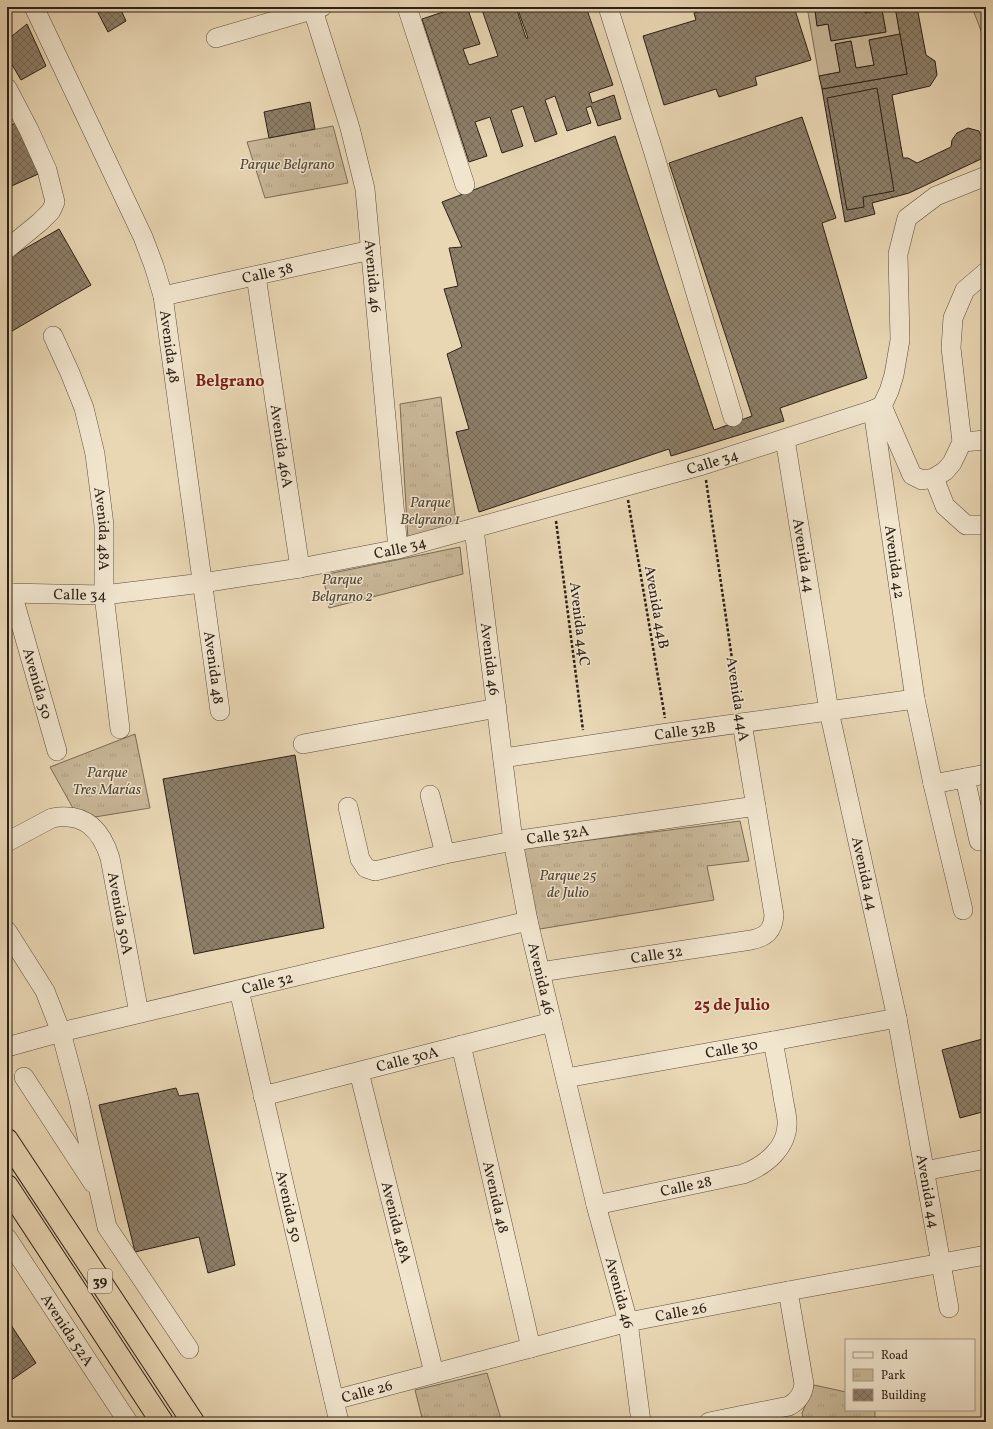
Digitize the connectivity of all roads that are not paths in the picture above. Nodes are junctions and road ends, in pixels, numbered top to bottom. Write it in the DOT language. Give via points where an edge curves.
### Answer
graph roads {
  1 [pos="34,7"];
  2 [pos="407,7"];
  3 [pos="608,7"];
  4 [pos="318,8"];
  5 [pos="216,38"];
  6 [pos="7,88"];
  7 [pos="986,176"];
  8 [pos="466,185"];
  9 [pos="7,249"];
  10 [pos="372,250"];
  11 [pos="986,272"];
  12 [pos="256,276"];
  13 [pos="164,296"];
  14 [pos="53,336"];
  15 [pos="877,408"];
  16 [pos="733,417"];
  17 [pos="786,439"];
  18 [pos="986,440"];
  19 [pos="962,442"];
  20 [pos="934,478"];
  21 [pos="986,525"];
  22 [pos="474,529"];
  23 [pos="398,549"];
  24 [pos="300,568"];
  25 [pos="202,583"];
  26 [pos="10,593"];
  27 [pos="104,595"];
  28 [pos="915,699"];
  29 [pos="497,708"];
  30 [pos="828,711"];
  31 [pos="220,712"];
  32 [pos="742,723"];
  33 [pos="120,729"];
  34 [pos="303,744"];
  35 [pos="57,751"];
  36 [pos="503,758"];
  37 [pos="986,774"];
  38 [pos="965,778"];
  39 [pos="933,784"];
  40 [pos="430,795"];
  41 [pos="756,806"];
  42 [pos="348,807"];
  43 [pos="513,841"];
  44 [pos="979,841"];
  45 [pos="7,842"];
  46 [pos="445,854"];
  47 [pos="963,910"];
  48 [pos="528,921"];
  49 [pos="7,931"];
  50 [pos="770,931"];
  51 [pos="540,972"];
  52 [pos="239,990"];
  53 [pos="139,1014"];
  54 [pos="897,1018"];
  55 [pos="552,1022"];
  56 [pos="61,1032"];
  57 [pos="773,1041"];
  58 [pos="461,1046"];
  59 [pos="7,1047"];
  60 [pos="359,1072"];
  61 [pos="24,1077"];
  62 [pos="566,1078"];
  63 [pos="263,1096"];
  64 [pos="7,1140"];
  65 [pos="986,1159"];
  66 [pos="924,1171"];
  67 [pos="7,1186"];
  68 [pos="99,1193"];
  69 [pos="596,1205"];
  70 [pos="7,1238"];
  71 [pos="986,1255"];
  72 [pos="940,1262"];
  73 [pos="788,1290"];
  74 [pos="949,1308"];
  75 [pos="628,1322"];
  76 [pos="531,1348"];
  77 [pos="189,1349"];
  78 [pos="434,1373"];
  79 [pos="334,1400"];
  80 [pos="128,1422"];
  81 [pos="162,1422"];
  82 [pos="193,1422"];
  83 [pos="340,1422"];
  84 [pos="641,1422"];
  85 [pos="709,1422"];
  1 -- 13 [label="street, Avenida 48" via="140,231"];
  2 -- 8 [label="street"];
  3 -- 16 [label="street"];
  4 -- 5 [label="street"];
  4 -- 10 [label="street, Avenida 46" via="365,189"];
  6 -- 9 [label="street" via="47,170 54,202 51,211"];
  7 -- 15 [label="street" via="936,196 908,218 898,254 900,340 890,391"];
  10 -- 12 [label="street, Calle 38"];
  10 -- 23 [label="street, Avenida 46"];
  11 -- 19 [label="street" via="965,290 953,318 951,348"];
  12 -- 13 [label="street, Calle 38"];
  12 -- 24 [label="street, Avenida 46A"];
  13 -- 25 [label="street, Avenida 48"];
  14 -- 27 [label="street, Avenida 48A" via="84,408 95,454 104,525"];
  15 -- 17 [label="street, Calle 34"];
  15 -- 20 [label="street" via="912,475 922,480"];
  15 -- 28 [label="street, Avenida 42"];
  17 -- 22 [label="street, Calle 34" via="704,465"];
  17 -- 30 [label="street, Avenida 44"];
  18 -- 19 [label="street"];
  19 -- 20 [label="street" via="952,463"];
  20 -- 21 [label="street" via="946,506 966,525"];
  22 -- 23 [label="street, Calle 34"];
  22 -- 29 [label="street, Avenida 46"];
  23 -- 24 [label="street, Calle 34"];
  24 -- 25 [label="street, Calle 34"];
  25 -- 27 [label="street, Calle 34"];
  25 -- 31 [label="street, Avenida 48"];
  26 -- 27 [label="street, Calle 34"];
  26 -- 35 [label="street, Avenida 50"];
  27 -- 33 [label="street, Avenida 48A"];
  28 -- 30 [label="street, Calle 32B"];
  28 -- 39 [label="street, Avenida 42"];
  29 -- 34 [label="street"];
  29 -- 36 [label="street, Avenida 46"];
  30 -- 32 [label="street, Calle 32B"];
  30 -- 54 [label="street, Avenida 44"];
  32 -- 36 [label="street, Calle 32B"];
  32 -- 41 [label="street, Avenida 44A"];
  36 -- 43 [label="street, Avenida 46"];
  37 -- 38 [label="street"];
  38 -- 39 [label="street"];
  38 -- 44 [label="street"];
  39 -- 47 [label="street, Avenida 42"];
  40 -- 46 [label="street"];
  41 -- 43 [label="street, Calle 32A"];
  41 -- 50 [label="street, Avenida 44A" via="774,916"];
  42 -- 46 [label="street, Calle 32A" via="358,853 363,865 368,869 375,871"];
  43 -- 46 [label="street, Calle 32A"];
  43 -- 48 [label="street, Avenida 46"];
  45 -- 53 [label="street, Avenida 50A" via="59,816 86,822 102,836 110,858"];
  48 -- 51 [label="street, Avenida 46"];
  48 -- 52 [label="street, Calle 32"];
  49 -- 56 [label="street" via="45,991"];
  50 -- 51 [label="street, Calle 32" via="751,940"];
  51 -- 55 [label="street, Avenida 46"];
  52 -- 53 [label="street, Calle 32"];
  52 -- 63 [label="street, Avenida 50"];
  53 -- 56 [label="street, Calle 32"];
  54 -- 57 [label="street, Calle 30"];
  54 -- 66 [label="street, Avenida 44"];
  55 -- 58 [label="street, Calle 30A"];
  55 -- 62 [label="street, Avenida 46"];
  56 -- 59 [label="street, Calle 32"];
  56 -- 68 [label="street"];
  57 -- 62 [label="street, Calle 30"];
  57 -- 69 [label="street, Calle 28" via="787,1121 783,1140 772,1156 756,1169 743,1174"];
  58 -- 60 [label="street, Calle 30A"];
  58 -- 76 [label="street, Avenida 48"];
  60 -- 63 [label="street, Calle 30A"];
  60 -- 78 [label="street, Avenida 48A"];
  61 -- 68 [label="street"];
  62 -- 69 [label="street, Avenida 46"];
  63 -- 79 [label="street, Avenida 50"];
  64 -- 82 [label="highway, 39"];
  65 -- 66 [label="street"];
  66 -- 72 [label="street, Avenida 44"];
  67 -- 81 [label="highway, 39"];
  68 -- 77 [label="street" via="108,1227"];
  69 -- 75 [label="street, Avenida 46"];
  70 -- 80 [label="street, Avenida 52A"];
  71 -- 72 [label="street, Calle 26"];
  72 -- 73 [label="street, Calle 26"];
  72 -- 74 [label="street, Avenida 44"];
  73 -- 75 [label="street, Calle 26"];
  73 -- 85 [label="street" via="804,1384 800,1396 789,1406"];
  75 -- 76 [label="street, Calle 26"];
  75 -- 84 [label="street, Avenida 46"];
  76 -- 78 [label="street, Calle 26"];
  78 -- 79 [label="street, Calle 26"];
  79 -- 83 [label="street, Avenida 50"];
}
